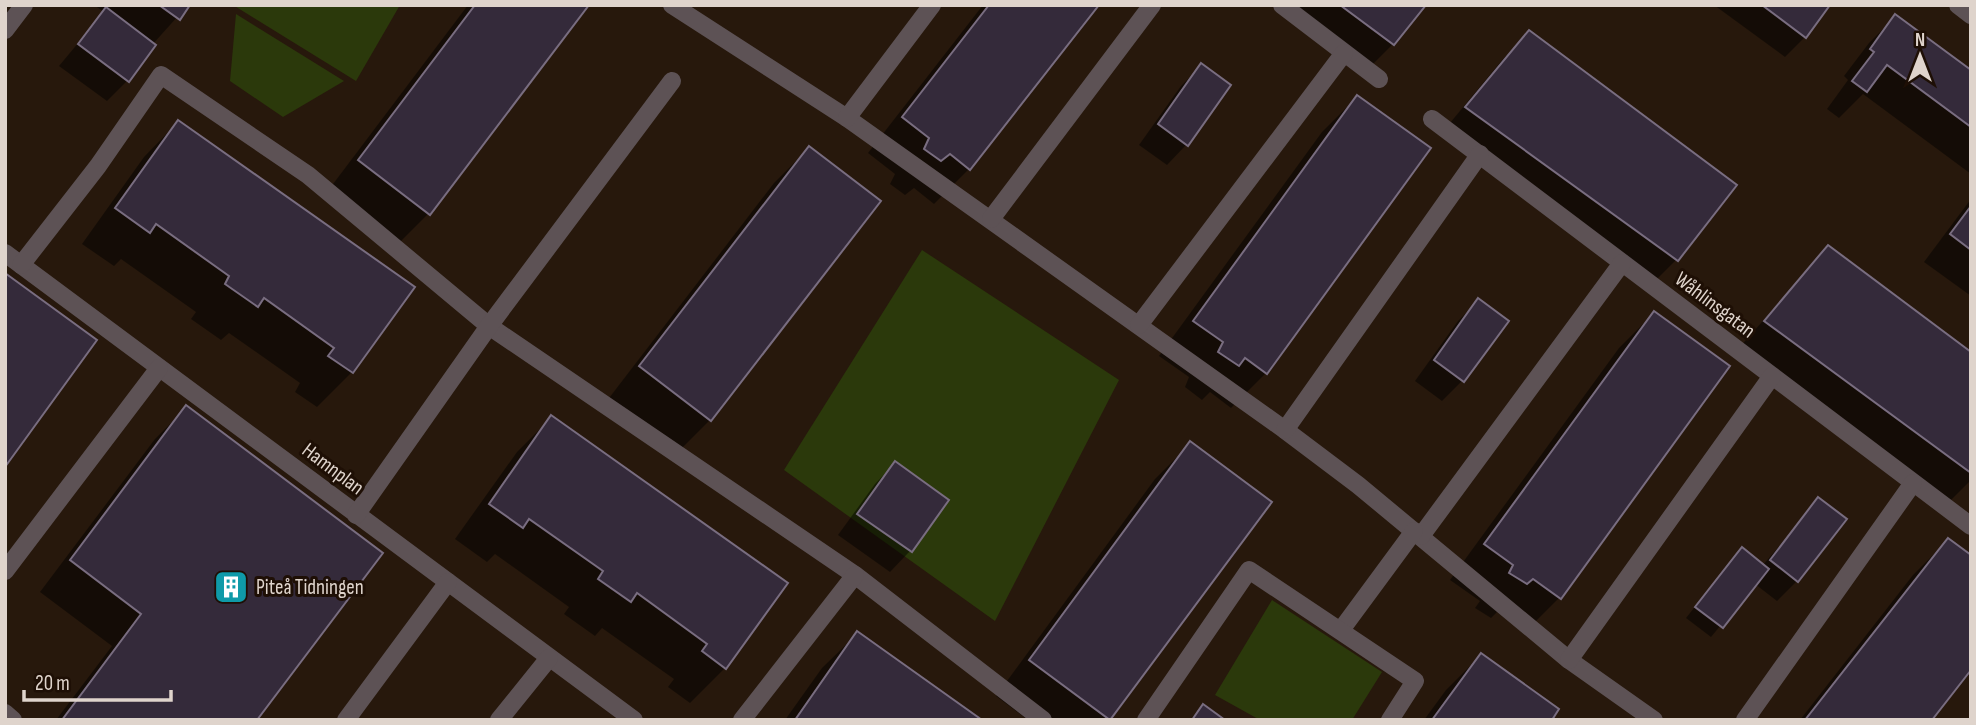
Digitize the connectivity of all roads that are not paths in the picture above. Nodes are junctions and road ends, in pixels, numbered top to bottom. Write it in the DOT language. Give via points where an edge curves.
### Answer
graph roads {
  1 [pos="24,5"];
  2 [pos="932,5"];
  3 [pos="1152,5"];
  4 [pos="1282,5"];
  5 [pos="1958,5"];
  6 [pos="685,9"];
  7 [pos="1971,15"];
  8 [pos="5,30"];
  9 [pos="1344,53"];
  10 [pos="1379,79"];
  11 [pos="672,80"];
  12 [pos="847,118"];
  13 [pos="1432,119"];
  14 [pos="1480,154"];
  15 [pos="991,219"];
  16 [pos="5,253"];
  17 [pos="1622,263"];
  18 [pos="20,265"];
  19 [pos="489,326"];
  20 [pos="1139,326"];
  21 [pos="159,368"];
  22 [pos="1772,376"];
  23 [pos="1285,430"];
  24 [pos="1913,483"];
  25 [pos="356,514"];
  26 [pos="1971,526"];
  27 [pos="1418,533"];
  28 [pos="5,571"];
  29 [pos="855,575"];
  30 [pos="448,582"];
  31 [pos="1342,630"];
  32 [pos="549,657"];
  33 [pos="1569,660"];
  34 [pos="5,713"];
  35 [pos="13,720"];
  36 [pos="346,720"];
  37 [pos="499,720"];
  38 [pos="634,720"];
  39 [pos="742,720"];
  40 [pos="1043,720"];
  41 [pos="1146,720"];
  42 [pos="1390,720"];
  43 [pos="1654,720"];
  44 [pos="1745,720"];
  1 -- 8 [label="street"];
  2 -- 12 [label="street"];
  3 -- 15 [label="street"];
  4 -- 9 [label="street"];
  5 -- 7 [label="street"];
  6 -- 12 [label="street"];
  9 -- 10 [label="street"];
  9 -- 20 [label="street"];
  11 -- 19 [label="street"];
  12 -- 15 [label="street"];
  13 -- 14 [label="street, Wåhlinsgatan"];
  14 -- 17 [label="street, Wåhlinsgatan"];
  14 -- 23 [label="street"];
  15 -- 20 [label="street"];
  16 -- 18 [label="street, Hamnplan"];
  17 -- 22 [label="street, Wåhlinsgatan"];
  17 -- 27 [label="street"];
  18 -- 19 [label="street" via="98,166 161,75 308,175"];
  18 -- 21 [label="street, Hamnplan"];
  19 -- 25 [label="street"];
  19 -- 29 [label="street"];
  20 -- 23 [label="street"];
  21 -- 25 [label="street, Hamnplan"];
  21 -- 28 [label="street"];
  22 -- 24 [label="street, Wåhlinsgatan"];
  22 -- 33 [label="street"];
  23 -- 27 [label="street"];
  24 -- 26 [label="street, Wåhlinsgatan"];
  24 -- 44 [label="street"];
  25 -- 30 [label="street, Hamnplan"];
  27 -- 31 [label="street"];
  27 -- 33 [label="street"];
  29 -- 39 [label="street"];
  29 -- 40 [label="street"];
  30 -- 32 [label="street, Hamnplan"];
  30 -- 36 [label="street"];
  31 -- 41 [label="street" via="1249,570"];
  31 -- 42 [label="street" via="1415,681"];
  32 -- 37 [label="street"];
  32 -- 38 [label="street, Hamnplan"];
  33 -- 43 [label="street"];
  34 -- 35 [label="street"];
}
